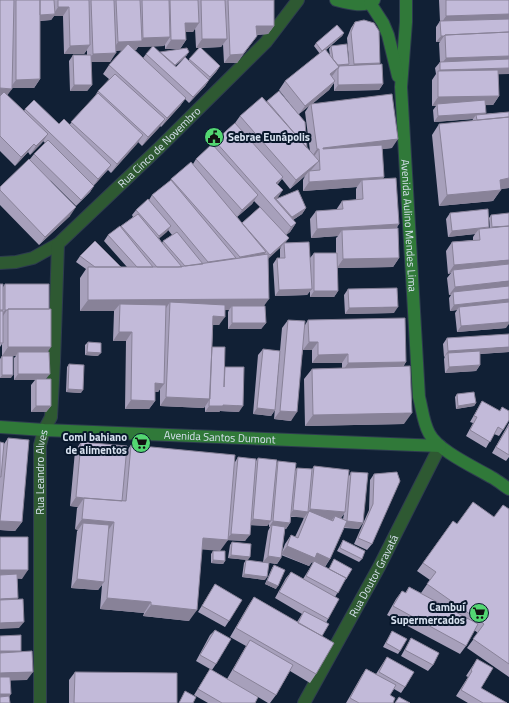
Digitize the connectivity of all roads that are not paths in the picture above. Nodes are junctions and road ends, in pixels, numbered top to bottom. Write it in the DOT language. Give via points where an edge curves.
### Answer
graph roads {
  1 [pos="298,0"];
  2 [pos="336,0"];
  3 [pos="406,0"];
  4 [pos="372,1"];
  5 [pos="401,87"];
  6 [pos="58,244"];
  7 [pos="0,263"];
  8 [pos="0,427"];
  9 [pos="44,430"];
  10 [pos="440,446"];
  11 [pos="509,489"];
  12 [pos="40,703"];
  13 [pos="304,703"];
  1 -- 6 [label="street, Rua Cinco de Novembro" via="266,42"];
  2 -- 4 [label="main road" via="354,4"];
  3 -- 5 [label="main road, Avenida Aulino Mendes Lima"];
  4 -- 5 [label="main road" via="388,35"];
  5 -- 10 [label="main road, Avenida Aulino Mendes Lima" via="419,397 429,434"];
  6 -- 7 [label="street, Rua Cinco de Novembro" via="33,258"];
  6 -- 9 [label="street, Rua Leandro Alves" via="51,417"];
  8 -- 9 [label="main road, Avenida Santos Dumont"];
  9 -- 10 [label="main road, Avenida Santos Dumont"];
  9 -- 12 [label="street, Rua Leandro Alves" via="40,444"];
  10 -- 11 [label="main road"];
  10 -- 13 [label="street, Rua Doutor Gravatá" via="379,567"];
}
